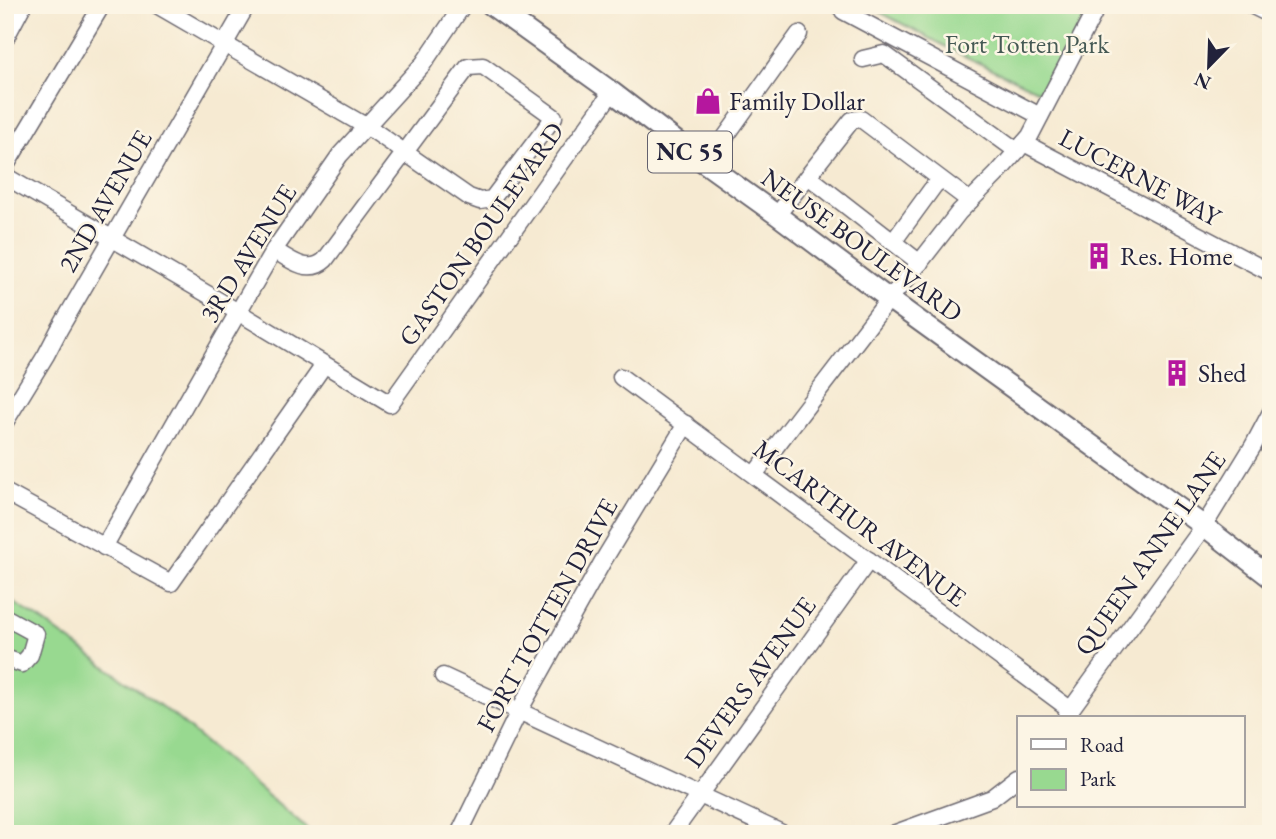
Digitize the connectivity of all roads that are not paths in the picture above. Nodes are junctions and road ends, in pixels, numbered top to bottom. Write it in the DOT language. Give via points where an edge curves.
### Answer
graph roads {
  1 [pos="23,5"];
  2 [pos="102,5"];
  3 [pos="157,5"];
  4 [pos="247,5"];
  5 [pos="463,5"];
  6 [pos="491,5"];
  7 [pos="1098,5"];
  8 [pos="1251,5"];
  9 [pos="843,11"];
  10 [pos="1271,15"];
  11 [pos="799,34"];
  12 [pos="5,39"];
  13 [pos="224,45"];
  14 [pos="863,59"];
  15 [pos="612,92"];
  16 [pos="1040,116"];
  17 [pos="366,128"];
  18 [pos="1020,147"];
  19 [pos="405,153"];
  20 [pos="706,164"];
  21 [pos="5,167"];
  22 [pos="5,176"];
  23 [pos="808,176"];
  24 [pos="939,178"];
  25 [pos="970,201"];
  26 [pos="777,215"];
  27 [pos="111,238"];
  28 [pos="893,242"];
  29 [pos="274,250"];
  30 [pos="919,263"];
  31 [pos="1271,273"];
  32 [pos="890,299"];
  33 [pos="238,312"];
  34 [pos="324,365"];
  35 [pos="621,376"];
  36 [pos="1271,412"];
  37 [pos="5,422"];
  38 [pos="686,424"];
  39 [pos="754,475"];
  40 [pos="5,492"];
  41 [pos="1204,526"];
  42 [pos="104,547"];
  43 [pos="869,560"];
  44 [pos="1271,568"];
  45 [pos="1271,578"];
  46 [pos="5,617"];
  47 [pos="5,659"];
  48 [pos="443,676"];
  49 [pos="519,710"];
  50 [pos="1068,714"];
  51 [pos="1017,779"];
  52 [pos="699,795"];
  53 [pos="459,834"];
  54 [pos="672,834"];
  55 [pos="784,834"];
  56 [pos="893,834"];
  1 -- 12 [label="street"];
  2 -- 21 [label="street"];
  3 -- 13 [label="street"];
  4 -- 13 [label="street, 2ND AVENUE"];
  5 -- 17 [label="street, 3RD AVENUE" via="423,64"];
  6 -- 15 [label="main road, NEUSE BOULEVARD / NC 55"];
  7 -- 16 [label="street"];
  8 -- 10 [label="street"];
  9 -- 16 [label="street"];
  11 -- 20 [label="street"];
  13 -- 17 [label="street"];
  13 -- 27 [label="street, 2ND AVENUE"];
  14 -- 18 [label="street, LUCERNE WAY" via="884,54"];
  15 -- 20 [label="main road, NEUSE BOULEVARD / NC 55"];
  15 -- 34 [label="street, GASTON BOULEVARD" via="390,404"];
  16 -- 18 [label="street"];
  17 -- 19 [label="street"];
  17 -- 29 [label="street, 3RD AVENUE" via="340,155"];
  18 -- 25 [label="street"];
  18 -- 31 [label="street, LUCERNE WAY"];
  19 -- 19 [label="street" via="469,197 492,199 554,117 483,66 468,67"];
  19 -- 29 [label="street" via="319,266 303,267"];
  20 -- 26 [label="main road, NEUSE BOULEVARD / NC 55"];
  22 -- 27 [label="street"];
  23 -- 24 [label="street" via="858,118"];
  23 -- 26 [label="street"];
  23 -- 28 [label="street"];
  24 -- 25 [label="street"];
  24 -- 28 [label="street"];
  25 -- 30 [label="street"];
  26 -- 32 [label="main road, NEUSE BOULEVARD / NC 55"];
  27 -- 33 [label="street"];
  27 -- 37 [label="street, 2ND AVENUE"];
  28 -- 30 [label="street"];
  29 -- 33 [label="street, 3RD AVENUE"];
  30 -- 32 [label="street"];
  32 -- 39 [label="street"];
  32 -- 41 [label="main road, NEUSE BOULEVARD / NC 55"];
  33 -- 34 [label="street"];
  33 -- 42 [label="street, 3RD AVENUE"];
  34 -- 42 [label="street" via="171,583"];
  35 -- 38 [label="street, MCARTHUR AVENUE"];
  36 -- 41 [label="street, QUEEN ANNE LANE"];
  38 -- 39 [label="street, MCARTHUR AVENUE"];
  38 -- 49 [label="street, FORT TOTTEN DRIVE"];
  39 -- 43 [label="street, MCARTHUR AVENUE"];
  40 -- 42 [label="street"];
  41 -- 44 [label="main road, NEUSE BOULEVARD / NC 55"];
  41 -- 45 [label="main road, NEUSE BOULEVARD / NC 55"];
  41 -- 50 [label="street, QUEEN ANNE LANE"];
  43 -- 50 [label="street, MCARTHUR AVENUE"];
  43 -- 52 [label="street, DEVERS AVENUE"];
  46 -- 47 [label="street" via="36,634 22,664"];
  48 -- 49 [label="street"];
  49 -- 52 [label="street"];
  49 -- 53 [label="street, FORT TOTTEN DRIVE"];
  51 -- 56 [label="street" via="992,798"];
  52 -- 54 [label="street, DEVERS AVENUE"];
  52 -- 55 [label="street"];
}
